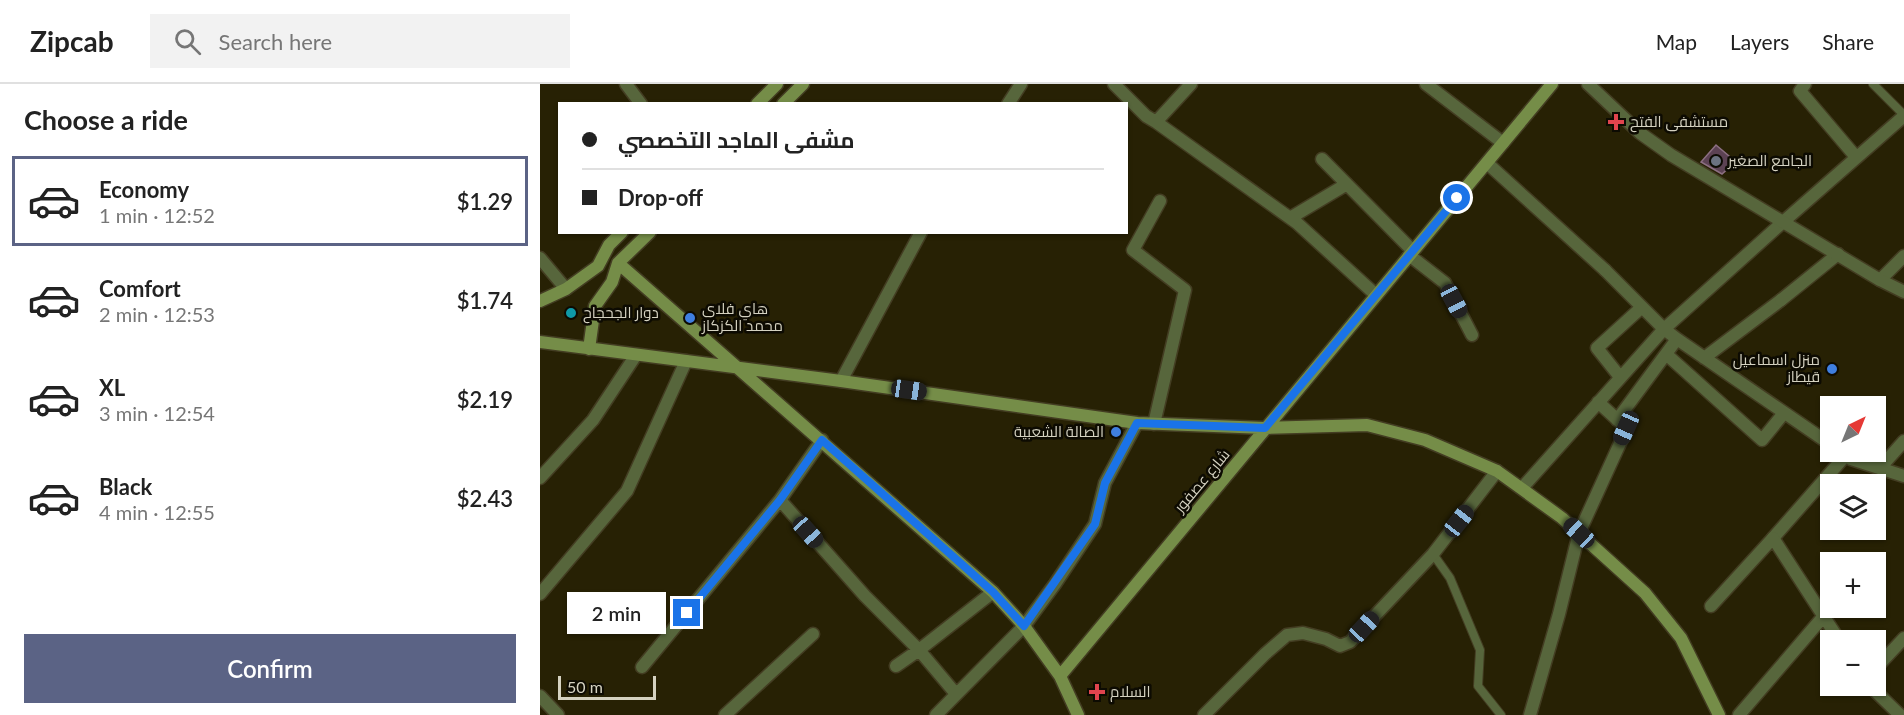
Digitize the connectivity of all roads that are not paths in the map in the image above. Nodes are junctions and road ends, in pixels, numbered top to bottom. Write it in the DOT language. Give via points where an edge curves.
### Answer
graph roads {
  1 [pos="626,84"];
  2 [pos="777,84"];
  3 [pos="803,84"];
  4 [pos="1021,84"];
  5 [pos="1114,84"];
  6 [pos="1191,84"];
  7 [pos="1426,84"];
  8 [pos="1552,84"];
  9 [pos="1588,84"];
  10 [pos="1805,84"];
  11 [pos="1873,84"];
  12 [pos="640,102"];
  13 [pos="759,102"];
  14 [pos="785,102"];
  15 [pos="1009,102"];
  16 [pos="1904,116"];
  17 [pos="1156,122"];
  18 [pos="1503,143"];
  19 [pos="1857,158"];
  20 [pos="1322,159"];
  21 [pos="1487,163"];
  22 [pos="1347,184"];
  23 [pos="1160,201"];
  24 [pos="1290,218"];
  25 [pos="1783,222"];
  26 [pos="620,234"];
  27 [pos="648,234"];
  28 [pos="915,235"];
  29 [pos="1411,253"];
  30 [pos="1838,254"];
  31 [pos="1904,256"];
  32 [pos="540,258"];
  33 [pos="618,263"];
  34 [pos="598,266"];
  35 [pos="1880,280"];
  36 [pos="612,282"];
  37 [pos="566,289"];
  38 [pos="1904,292"];
  39 [pos="1376,295"];
  40 [pos="540,302"];
  41 [pos="1642,307"];
  42 [pos="1664,328"];
  43 [pos="1472,335"];
  44 [pos="1677,339"];
  45 [pos="541,344"];
  46 [pos="589,349"];
  47 [pos="1666,354"];
  48 [pos="636,355"];
  49 [pos="1704,358"];
  50 [pos="686,361"];
  51 [pos="737,367"];
  52 [pos="1620,377"];
  53 [pos="841,381"];
  54 [pos="1598,402"];
  55 [pos="1784,413"];
  56 [pos="1137,423"];
  57 [pos="1154,424"];
  58 [pos="1622,424"];
  59 [pos="1265,428"];
  60 [pos="1820,437"];
  61 [pos="822,440"];
  62 [pos="1904,441"];
  63 [pos="1836,462"];
  64 [pos="1864,462"];
  65 [pos="1880,468"];
  66 [pos="1497,471"];
  67 [pos="1904,476"];
  68 [pos="540,478"];
  69 [pos="1522,488"];
  70 [pos="780,500"];
  71 [pos="1579,533"];
  72 [pos="1773,538"];
  73 [pos="1433,554"];
  74 [pos="993,592"];
  75 [pos="540,594"];
  76 [pos="1712,606"];
  77 [pos="1820,612"];
  78 [pos="1822,618"];
  79 [pos="1024,626"];
  80 [pos="813,634"];
  81 [pos="1904,638"];
  82 [pos="920,650"];
  83 [pos="1886,657"];
  84 [pos="896,666"];
  85 [pos="642,667"];
  86 [pos="1060,676"];
  87 [pos="956,694"];
  88 [pos="540,696"];
  89 [pos="1880,696"];
  90 [pos="558,715"];
  91 [pos="725,715"];
  92 [pos="936,715"];
  93 [pos="1078,715"];
  94 [pos="1204,715"];
  95 [pos="1501,715"];
  96 [pos="1530,715"];
  97 [pos="1719,715"];
  98 [pos="1739,715"];
  99 [pos="1900,715"];
  1 -- 12 [label="street"];
  2 -- 13 [label="main road"];
  3 -- 14 [label="main road"];
  4 -- 15 [label="street"];
  5 -- 17 [label="street"];
  6 -- 17 [label="street"];
  7 -- 18 [label="street"];
  8 -- 18 [label="main road, شارع عصفور"];
  9 -- 25 [label="street" via="1640,133 1671,155"];
  10 -- 19 [label="street" via="1800,91"];
  11 -- 16 [label="lane"];
  16 -- 19 [label="street"];
  17 -- 24 [label="street"];
  18 -- 21 [label="main road, شارع عصفور"];
  19 -- 25 [label="street"];
  20 -- 22 [label="street"];
  21 -- 29 [label="main road, شارع عصفور"];
  21 -- 41 [label="street"];
  22 -- 24 [label="street"];
  22 -- 29 [label="street"];
  23 -- 57 [label="street" via="1133,250 1185,290"];
  24 -- 39 [label="street"];
  25 -- 30 [label="street"];
  25 -- 42 [label="street"];
  26 -- 34 [label="main road"];
  27 -- 33 [label="main road"];
  28 -- 53 [label="street"];
  29 -- 39 [label="main road, شارع عصفور"];
  29 -- 43 [label="street" via="1445,283"];
  30 -- 35 [label="street"];
  30 -- 49 [label="street"];
  31 -- 35 [label="street"];
  32 -- 37 [label="street"];
  33 -- 36 [label="main road"];
  33 -- 51 [label="main road"];
  34 -- 36 [label="main road"];
  34 -- 37 [label="main road"];
  35 -- 38 [label="street"];
  36 -- 46 [label="main road" via="595,306"];
  37 -- 40 [label="main road"];
  39 -- 59 [label="main road, شارع عصفور"];
  41 -- 42 [label="street"];
  41 -- 52 [label="street" via="1598,348"];
  42 -- 44 [label="street"];
  42 -- 52 [label="street"];
  44 -- 47 [label="street"];
  44 -- 49 [label="street"];
  45 -- 46 [label="main road"];
  46 -- 48 [label="main road"];
  47 -- 55 [label="street" via="1762,440"];
  47 -- 58 [label="street"];
  48 -- 50 [label="main road"];
  48 -- 68 [label="street" via="593,420"];
  49 -- 55 [label="street"];
  50 -- 51 [label="main road"];
  50 -- 75 [label="street" via="627,491"];
  51 -- 53 [label="main road"];
  51 -- 61 [label="main road"];
  52 -- 54 [label="street"];
  53 -- 56 [label="main road"];
  54 -- 58 [label="street"];
  54 -- 69 [label="street"];
  55 -- 60 [label="street"];
  56 -- 57 [label="main road"];
  56 -- 79 [label="street" via="1105,483 1095,524"];
  57 -- 59 [label="main road"];
  58 -- 71 [label="street"];
  59 -- 66 [label="main road" via="1367,425 1425,440"];
  59 -- 86 [label="main road, شارع عصفور"];
  61 -- 70 [label="street"];
  61 -- 74 [label="main road"];
  62 -- 65 [label="street"];
  63 -- 72 [label="street"];
  64 -- 65 [label="street"];
  65 -- 67 [label="street"];
  66 -- 69 [label="main road"];
  66 -- 73 [label="street"];
  69 -- 71 [label="main road"];
  70 -- 82 [label="street"];
  70 -- 85 [label="street"];
  71 -- 96 [label="street"];
  71 -- 97 [label="main road" via="1645,593 1681,638"];
  72 -- 76 [label="street"];
  72 -- 77 [label="street"];
  73 -- 94 [label="street" via="1350,642 1340,646 1303,633 1287,635"];
  73 -- 95 [label="lane" via="1449,579 1480,650 1478,686"];
  74 -- 79 [label="main road"];
  74 -- 82 [label="street"];
  78 -- 98 [label="street"];
  79 -- 86 [label="main road"];
  79 -- 87 [label="street"];
  80 -- 91 [label="street"];
  81 -- 83 [label="street"];
  82 -- 84 [label="street"];
  82 -- 87 [label="street"];
  86 -- 93 [label="main road"];
  87 -- 92 [label="street"];
  88 -- 90 [label="street"];
  89 -- 99 [label="street"];
}
